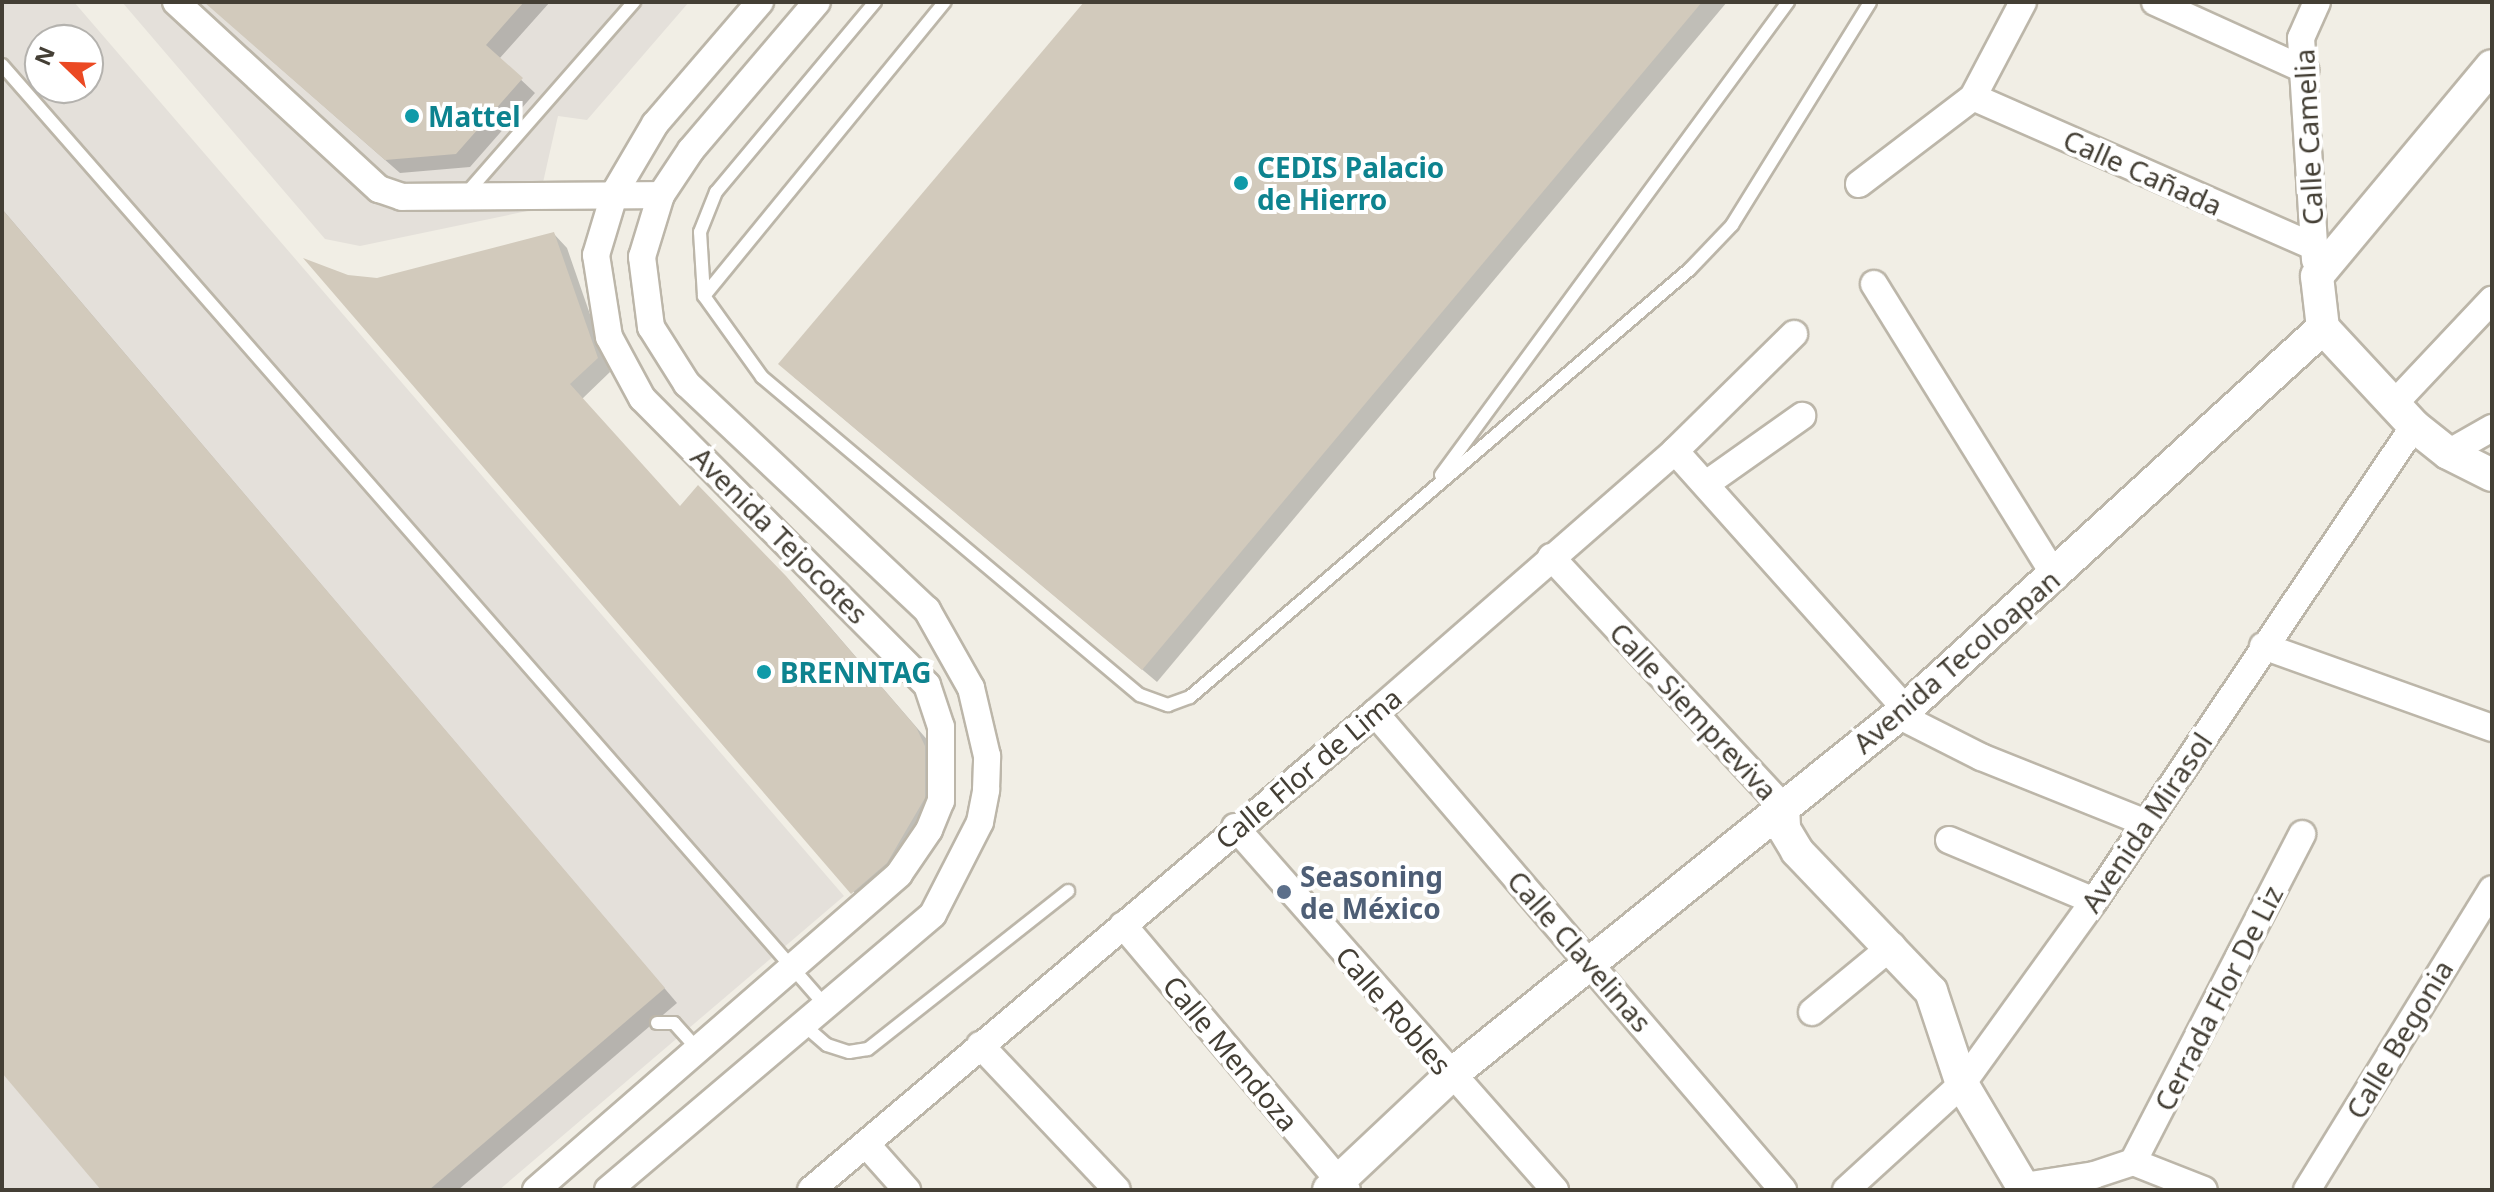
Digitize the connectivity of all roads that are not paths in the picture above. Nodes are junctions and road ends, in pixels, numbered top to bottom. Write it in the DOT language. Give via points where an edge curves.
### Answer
graph roads {
  1 [pos="176,2"];
  2 [pos="634,2"];
  3 [pos="760,2"];
  4 [pos="817,2"];
  5 [pos="875,2"];
  6 [pos="945,2"];
  7 [pos="1788,2"];
  8 [pos="1870,2"];
  9 [pos="2023,2"];
  10 [pos="2155,2"];
  11 [pos="2317,2"];
  12 [pos="2,65"];
  13 [pos="2492,66"];
  14 [pos="2305,70"];
  15 [pos="1973,97"];
  16 [pos="1859,184"];
  17 [pos="615,192"];
  18 [pos="465,195"];
  19 [pos="661,195"];
  20 [pos="2315,261"];
  21 [pos="1874,284"];
  22 [pos="704,296"];
  23 [pos="2492,300"];
  24 [pos="2323,328"];
  25 [pos="1794,334"];
  26 [pos="1802,416"];
  27 [pos="2403,416"];
  28 [pos="2492,428"];
  29 [pos="1675,451"];
  30 [pos="2448,453"];
  31 [pos="2492,475"];
  32 [pos="1706,484"];
  33 [pos="1427,494"];
  34 [pos="1551,557"];
  35 [pos="2055,576"];
  36 [pos="2263,646"];
  37 [pos="1902,712"];
  38 [pos="1375,713"];
  39 [pos="2492,728"];
  40 [pos="1783,807"];
  41 [pos="2146,823"];
  42 [pos="1235,827"];
  43 [pos="2302,834"];
  44 [pos="1949,840"];
  45 [pos="2492,889"];
  46 [pos="1068,891"];
  47 [pos="2094,901"];
  48 [pos="1123,925"];
  49 [pos="1892,946"];
  50 [pos="1592,964"];
  51 [pos="793,971"];
  52 [pos="828,1008"];
  53 [pos="1812,1012"];
  54 [pos="657,1023"];
  55 [pos="805,1026"];
  56 [pos="980,1045"];
  57 [pos="699,1051"];
  58 [pos="1451,1075"];
  59 [pos="1962,1084"];
  60 [pos="866,1144"];
  61 [pos="2133,1162"];
  62 [pos="1338,1187"];
  63 [pos="2025,1188"];
  64 [pos="536,1190"];
  65 [pos="608,1190"];
  66 [pos="811,1190"];
  67 [pos="907,1190"];
  68 [pos="1117,1190"];
  69 [pos="1555,1190"];
  70 [pos="1783,1190"];
  71 [pos="1846,1190"];
  72 [pos="2204,1190"];
  73 [pos="2307,1190"];
  1 -- 18 [label="street" via="379,189 402,197"];
  2 -- 18 [label="lane"];
  3 -- 17 [label="street, Avenida Tejocotes" via="655,124"];
  4 -- 19 [label="street, Avenida Tejocotes" via="691,150"];
  5 -- 22 [label="lane" via="716,192 700,232"];
  6 -- 22 [label="lane"];
  7 -- 33 [label="lane"];
  8 -- 33 [label="lane" via="1732,225 1690,269"];
  9 -- 15 [label="street"];
  10 -- 14 [label="street"];
  11 -- 14 [label="street, Calle Camelia" via="2301,38"];
  12 -- 51 [label="lane"];
  13 -- 20 [label="street"];
  14 -- 20 [label="street, Calle Camelia"];
  15 -- 16 [label="street"];
  15 -- 20 [label="street, Calle Cañada"];
  17 -- 18 [label="street"];
  17 -- 19 [label="street"];
  17 -- 51 [label="street, Avenida Tejocotes" via="596,255 609,337 622,368 642,398 927,685 941,727 941,801 929,830 899,874"];
  19 -- 52 [label="street, Avenida Tejocotes" via="642,257 651,327 666,356 687,384 927,610 971,688 983,734 987,756 982,811 958,874 933,914"];
  20 -- 24 [label="street"];
  21 -- 35 [label="street"];
  22 -- 33 [label="lane" via="762,377 1140,695 1168,705 1190,697"];
  23 -- 27 [label="street, Avenida Mirasol"];
  24 -- 27 [label="street"];
  24 -- 35 [label="street, Avenida Tecoloapan"];
  25 -- 29 [label="street, Calle Flor de Lima"];
  26 -- 32 [label="street"];
  27 -- 30 [label="street"];
  27 -- 36 [label="street, Avenida Mirasol"];
  28 -- 30 [label="street"];
  29 -- 32 [label="street"];
  29 -- 34 [label="street, Calle Flor de Lima"];
  30 -- 31 [label="street"];
  32 -- 37 [label="street"];
  34 -- 38 [label="street, Calle Flor de Lima"];
  34 -- 40 [label="street, Calle Siempreviva"];
  35 -- 37 [label="street, Avenida Tecoloapan"];
  36 -- 39 [label="street"];
  36 -- 41 [label="street, Avenida Mirasol"];
  37 -- 40 [label="street, Avenida Tecoloapan"];
  37 -- 41 [label="street" via="1981,757"];
  38 -- 42 [label="street, Calle Flor de Lima"];
  38 -- 50 [label="street, Calle Clavelinas"];
  40 -- 49 [label="street, Calle Siempreviva" via="1784,829 1797,851"];
  40 -- 50 [label="street, Avenida Tecoloapan"];
  41 -- 47 [label="street, Avenida Mirasol"];
  42 -- 48 [label="street, Calle Flor de Lima"];
  42 -- 58 [label="street, Calle Robles"];
  43 -- 61 [label="street, Cerrada Flor De Liz"];
  44 -- 47 [label="street"];
  45 -- 73 [label="street, Calle Begonia"];
  46 -- 55 [label="lane" via="868,1049 849,1052 827,1045"];
  47 -- 59 [label="street, Avenida Mirasol"];
  48 -- 56 [label="street, Calle Flor de Lima"];
  48 -- 62 [label="street, Calle Mendoza"];
  49 -- 53 [label="street"];
  49 -- 59 [label="street, Calle Siempreviva" via="1931,991"];
  50 -- 58 [label="street, Avenida Tecoloapan"];
  50 -- 70 [label="street, Calle Clavelinas"];
  51 -- 52 [label="lane"];
  51 -- 57 [label="street, Avenida Tejocotes"];
  52 -- 55 [label="street, Avenida Tejocotes"];
  54 -- 57 [label="lane" via="674,1023"];
  55 -- 65 [label="street, Avenida Tejocotes"];
  56 -- 60 [label="street, Calle Flor de Lima"];
  56 -- 68 [label="street"];
  57 -- 64 [label="street, Avenida Tejocotes"];
  58 -- 62 [label="street, Avenida Tecoloapan"];
  58 -- 69 [label="street, Calle Robles"];
  59 -- 63 [label="street, Calle Siempreviva"];
  59 -- 71 [label="street, Avenida Mirasol"];
  60 -- 66 [label="street, Calle Flor de Lima"];
  60 -- 67 [label="street"];
  61 -- 63 [label="street"];
  61 -- 72 [label="street"];
}
